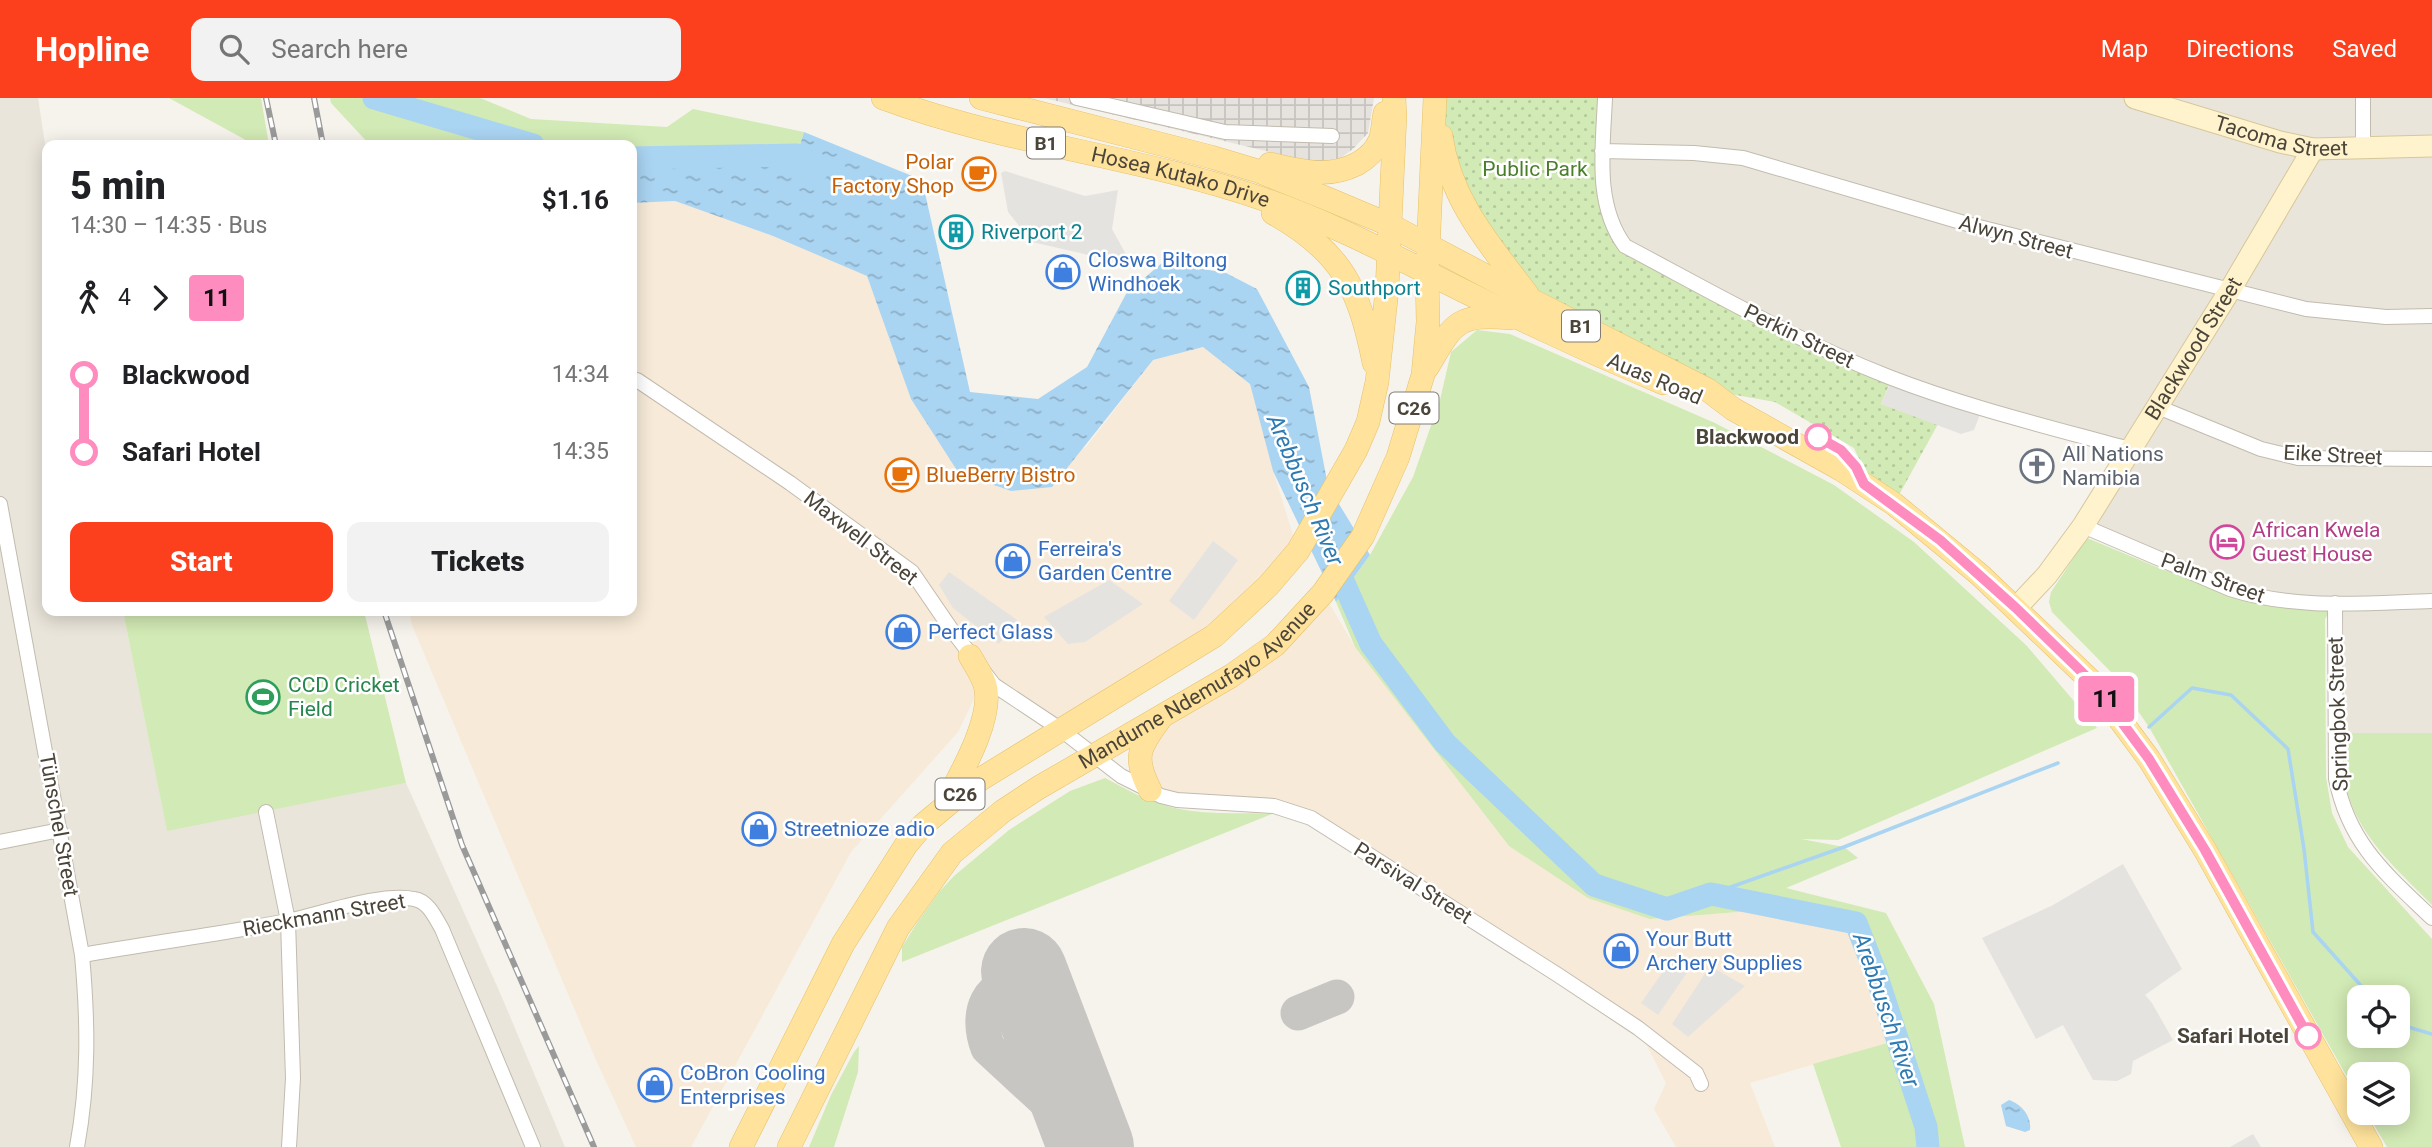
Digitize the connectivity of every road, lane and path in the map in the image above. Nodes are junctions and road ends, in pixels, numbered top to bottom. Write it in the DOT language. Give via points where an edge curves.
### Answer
graph roads {
  1 [pos="883,98"];
  2 [pos="981,98"];
  3 [pos="1077,98"];
  4 [pos="1387,98"];
  5 [pos="1394,98"];
  6 [pos="1435,98"];
  7 [pos="1605,98"];
  8 [pos="2135,98"];
  9 [pos="2362,98"];
  10 [pos="1113,130"];
  11 [pos="1332,136"];
  12 [pos="2432,146"];
  13 [pos="2363,147"];
  14 [pos="2313,149"];
  15 [pos="1602,151"];
  16 [pos="1210,184"];
  17 [pos="1390,225"];
  18 [pos="1428,244"];
  19 [pos="1390,254"];
  20 [pos="1427,273"];
  21 [pos="2230,290"];
  22 [pos="1525,310"];
  23 [pos="2432,316"];
  24 [pos="1423,375"];
  25 [pos="637,380"];
  26 [pos="1377,382"];
  27 [pos="2158,407"];
  28 [pos="2129,449"];
  29 [pos="2432,459"];
  30 [pos="0,504"];
  31 [pos="2083,526"];
  32 [pos="2432,601"];
  33 [pos="2335,603"];
  34 [pos="2016,608"];
  35 [pos="970,656"];
  36 [pos="1164,713"];
  37 [pos="1060,729"];
  38 [pos="1093,754"];
  39 [pos="1150,790"];
  40 [pos="943,807"];
  41 [pos="266,812"];
  42 [pos="60,830"];
  43 [pos="0,842"];
  44 [pos="2432,918"];
  45 [pos="288,921"];
  46 [pos="82,955"];
  47 [pos="1701,1084"];
  48 [pos="77,1147"];
  49 [pos="289,1147"];
  50 [pos="533,1147"];
  51 [pos="741,1147"];
  52 [pos="789,1147"];
  53 [pos="2371,1147"];
  1 -- 16 [label="main road, Hosea Kutako Drive / B1" via="1006,134"];
  2 -- 10 [label="main road, Hosea Kutako Drive / B1"];
  3 -- 11 [label="street" via="1225,132"];
  4 -- 10 [label="main road" via="1380,140 1372,151 1363,160 1332,173 1315,174"];
  5 -- 17 [label="main road, Mandume Ndemufayo Avenue / C26"];
  6 -- 18 [label="main road, Mandume Ndemufayo Avenue / C26"];
  6 -- 22 [label="main road" via="1450,173 1468,216"];
  7 -- 15 [label="street, Perkin Street"];
  8 -- 14 [label="street, Tacoma Street"];
  9 -- 13 [label="street"];
  10 -- 17 [label="main road, Hosea Kutako Drive / B1" via="1258,172"];
  12 -- 13 [label="street, Tacoma Street"];
  13 -- 14 [label="street, Tacoma Street"];
  14 -- 21 [label="street, Blackwood Street"];
  15 -- 21 [label="street, Alwyn Street" via="1743,158 1971,225"];
  15 -- 28 [label="street, Perkin Street" via="1606,209 1625,246 1752,314 1892,378"];
  16 -- 19 [label="main road, Hosea Kutako Drive / B1" via="1305,214"];
  16 -- 26 [label="main road" via="1257,204 1317,241 1350,284 1365,320"];
  17 -- 18 [label="main road, Hosea Kutako Drive / B1"];
  17 -- 19 [label="main road, Mandume Ndemufayo Avenue / C26"];
  18 -- 20 [label="main road, Mandume Ndemufayo Avenue / C26"];
  18 -- 22 [label="main road, Auas Road / B1"];
  19 -- 20 [label="main road, Auas Road"];
  19 -- 26 [label="main road, Mandume Ndemufayo Avenue / C26"];
  20 -- 22 [label="main road, Auas Road / B1"];
  20 -- 24 [label="main road, Mandume Ndemufayo Avenue / C26"];
  21 -- 23 [label="street, Alwyn Street" via="2305,309 2386,317"];
  21 -- 27 [label="street, Blackwood Street"];
  22 -- 24 [label="main road" via="1473,317 1452,327"];
  22 -- 34 [label="main road, Auas Road / B1" via="1702,400 1733,409 1842,470 1940,540"];
  24 -- 36 [label="main road, Mandume Ndemufayo Avenue / C26" via="1398,457 1363,536 1323,593 1254,662"];
  25 -- 35 [label="street, Maxwell Street" via="775,472 912,572"];
  26 -- 37 [label="main road, Mandume Ndemufayo Avenue / C26" via="1356,450 1298,551 1268,586 1214,636"];
  27 -- 28 [label="street, Blackwood Street"];
  27 -- 29 [label="street, Eike Street" via="2261,449 2298,458"];
  28 -- 31 [label="street, Blackwood Street"];
  30 -- 42 [label="street, Tünschel Street"];
  31 -- 33 [label="street, Palm Street" via="2230,589 2278,601"];
  31 -- 34 [label="street, Blackwood Street"];
  32 -- 33 [label="street, Palm Street"];
  33 -- 44 [label="street, Springbok Street" via="2336,779 2341,804 2364,848"];
  34 -- 53 [label="main road, Auas Road / B1" via="2092,682 2149,759"];
  35 -- 37 [label="street, Maxwell Street" via="994,685"];
  35 -- 40 [label="main road" via="986,687 982,723 975,747"];
  36 -- 38 [label="main road, Mandume Ndemufayo Avenue / C26"];
  36 -- 39 [label="main road" via="1139,753 1140,771"];
  37 -- 38 [label="street, Maxwell Street"];
  37 -- 40 [label="main road, Mandume Ndemufayo Avenue / C26"];
  38 -- 39 [label="street, Parsival Street" via="1121,776"];
  38 -- 52 [label="main road, Mandume Ndemufayo Avenue / C26" via="1003,811 962,844 935,874 891,940"];
  39 -- 47 [label="street, Parsival Street" via="1177,800 1274,806 1311,818 1638,1028 1696,1073"];
  40 -- 51 [label="main road, Mandume Ndemufayo Avenue / C26" via="906,845 843,944"];
  41 -- 45 [label="street"];
  42 -- 43 [label="street"];
  42 -- 46 [label="street, Tünschel Street"];
  45 -- 46 [label="street, Rieckmann Street"];
  45 -- 49 [label="street" via="293,1078"];
  45 -- 50 [label="street, Rieckmann Street" via="400,898 428,907 442,929"];
  46 -- 48 [label="street, Tünschel Street" via="88,1064"];
}
